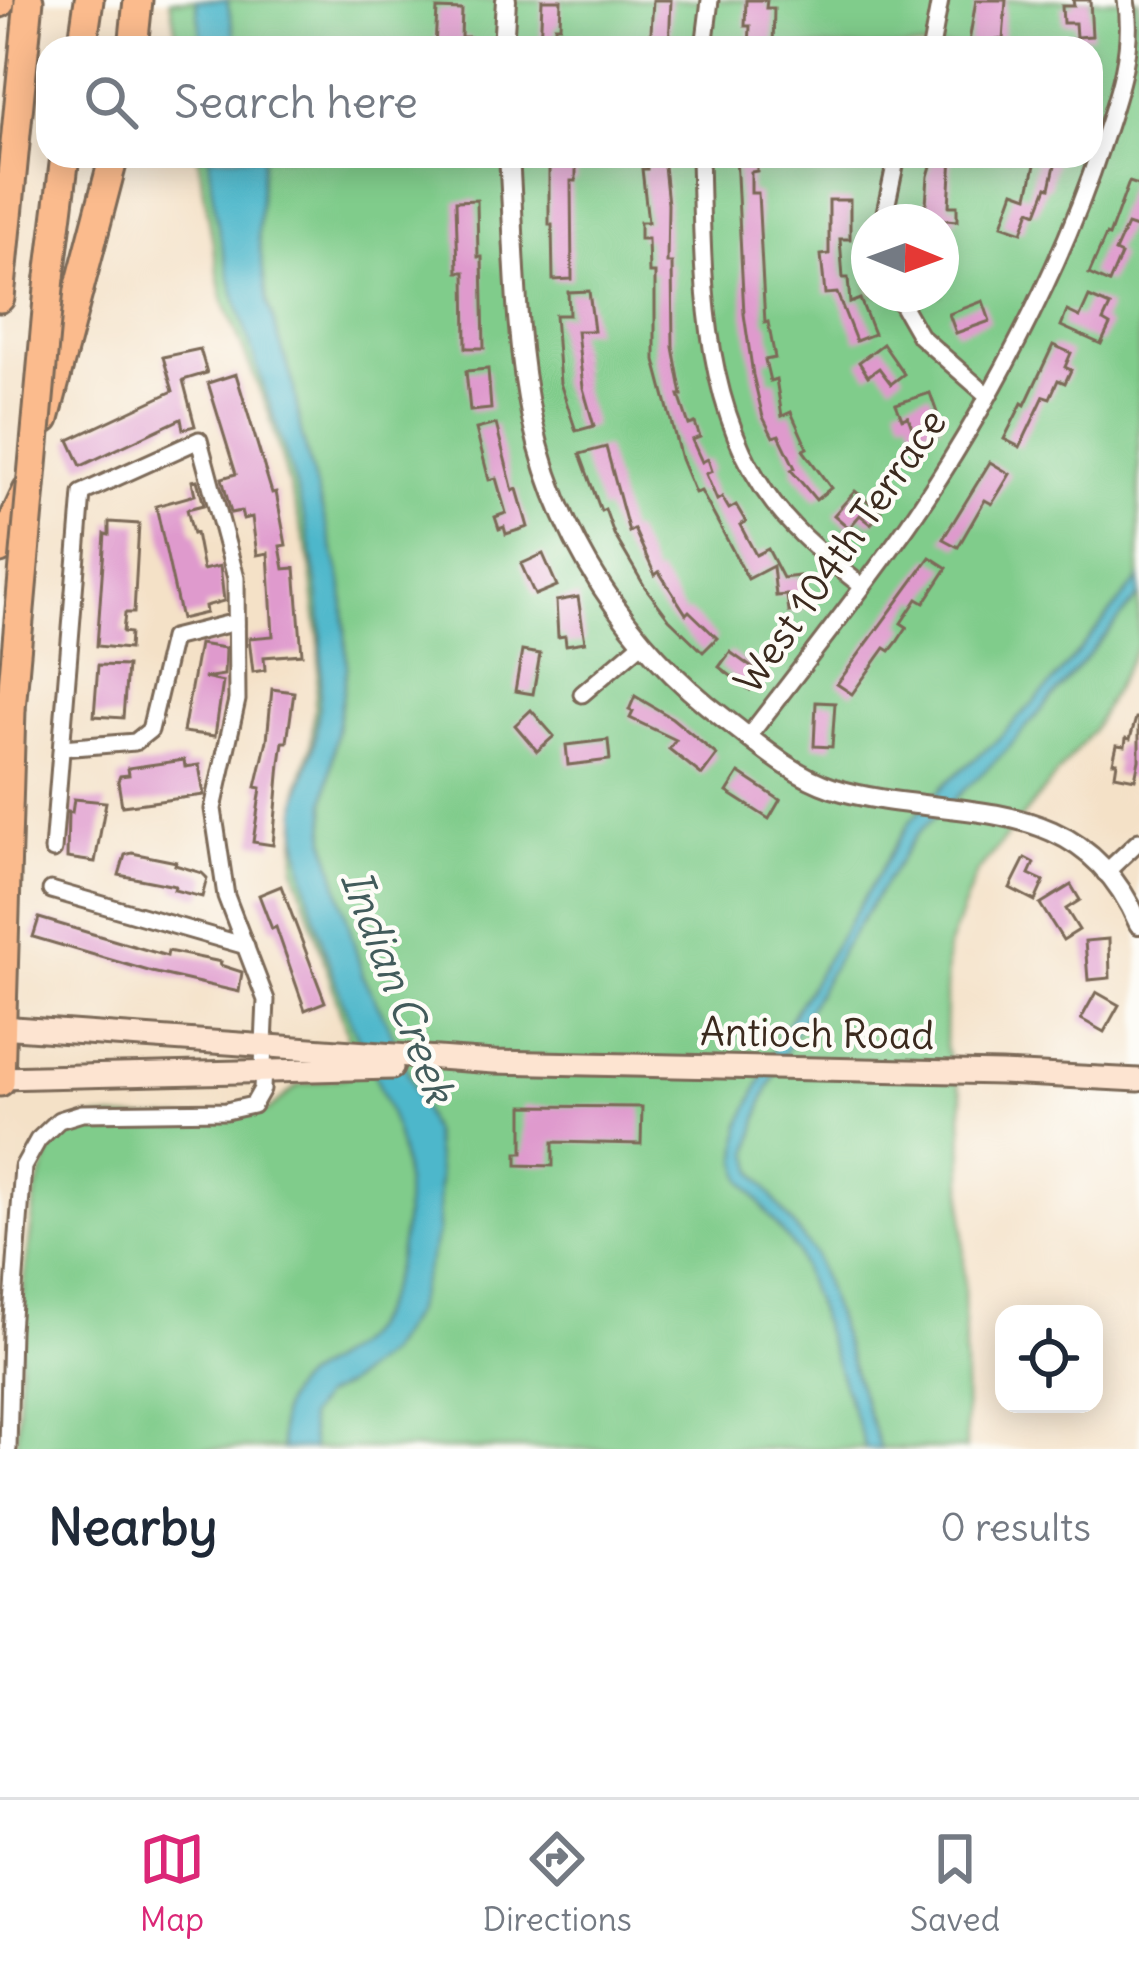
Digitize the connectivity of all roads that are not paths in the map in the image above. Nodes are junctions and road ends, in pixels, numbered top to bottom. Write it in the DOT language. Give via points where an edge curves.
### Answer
graph roads {
  1 [pos="28,0"];
  2 [pos="89,0"];
  3 [pos="506,0"];
  4 [pos="710,0"];
  5 [pos="940,0"];
  6 [pos="1126,0"];
  7 [pos="84,36"];
  8 [pos="504,36"];
  9 [pos="706,36"];
  10 [pos="933,36"];
  11 [pos="1103,134"];
  12 [pos="64,168"];
  13 [pos="111,168"];
  14 [pos="510,168"];
  15 [pos="701,168"];
  16 [pos="894,168"];
  17 [pos="1093,168"];
  18 [pos="887,204"];
  19 [pos="0,298"];
  20 [pos="906,312"];
  21 [pos="987,395"];
  22 [pos="0,548"];
  23 [pos="862,586"];
  24 [pos="236,622"];
  25 [pos="643,642"];
  26 [pos="582,694"];
  27 [pos="748,737"];
  28 [pos="62,748"];
  29 [pos="1139,841"];
  30 [pos="53,850"];
  31 [pos="1105,873"];
  32 [pos="50,890"];
  33 [pos="1139,924"];
  34 [pos="246,946"];
  35 [pos="1,1028"];
  36 [pos="264,1058"];
  37 [pos="0,1079"];
  38 [pos="1139,1079"];
  39 [pos="8,1449"];
  1 -- 19 [label="highway"];
  2 -- 7 [label="highway"];
  3 -- 8 [label="street"];
  4 -- 9 [label="street"];
  5 -- 10 [label="street"];
  6 -- 11 [label="street, West 104th Terrace" via="1127,49"];
  12 -- 35 [label="highway, bridge" via="11,709"];
  13 -- 22 [label="highway" via="23,506"];
  14 -- 25 [label="street" via="520,326 547,473 597,580"];
  15 -- 23 [label="street" via="712,346 735,437 792,526"];
  16 -- 18 [label="street"];
  17 -- 21 [label="street, West 104th Terrace"];
  20 -- 21 [label="street" via="920,336"];
  21 -- 23 [label="street, West 104th Terrace"];
  23 -- 27 [label="street, West 104th Terrace"];
  24 -- 28 [label="street" via="172,638 150,730 135,742"];
  24 -- 28 [label="street" via="236,578 199,440 82,494"];
  24 -- 34 [label="street" via="237,700 213,809 226,896"];
  25 -- 26 [label="street"];
  25 -- 27 [label="street"];
  27 -- 31 [label="street" via="825,786 1038,824"];
  28 -- 30 [label="street"];
  29 -- 31 [label="street"];
  31 -- 33 [label="street"];
  32 -- 34 [label="street"];
  34 -- 36 [label="street" via="266,1000"];
  35 -- 36 [label="main road, Antioch Road"];
  35 -- 37 [label="highway"];
  36 -- 37 [label="main road, Antioch Road" via="111,1078"];
  36 -- 38 [label="main road, Antioch Road"];
  36 -- 39 [label="street" via="253,1105 82,1113 59,1120 38,1140 23,1167"];
}
